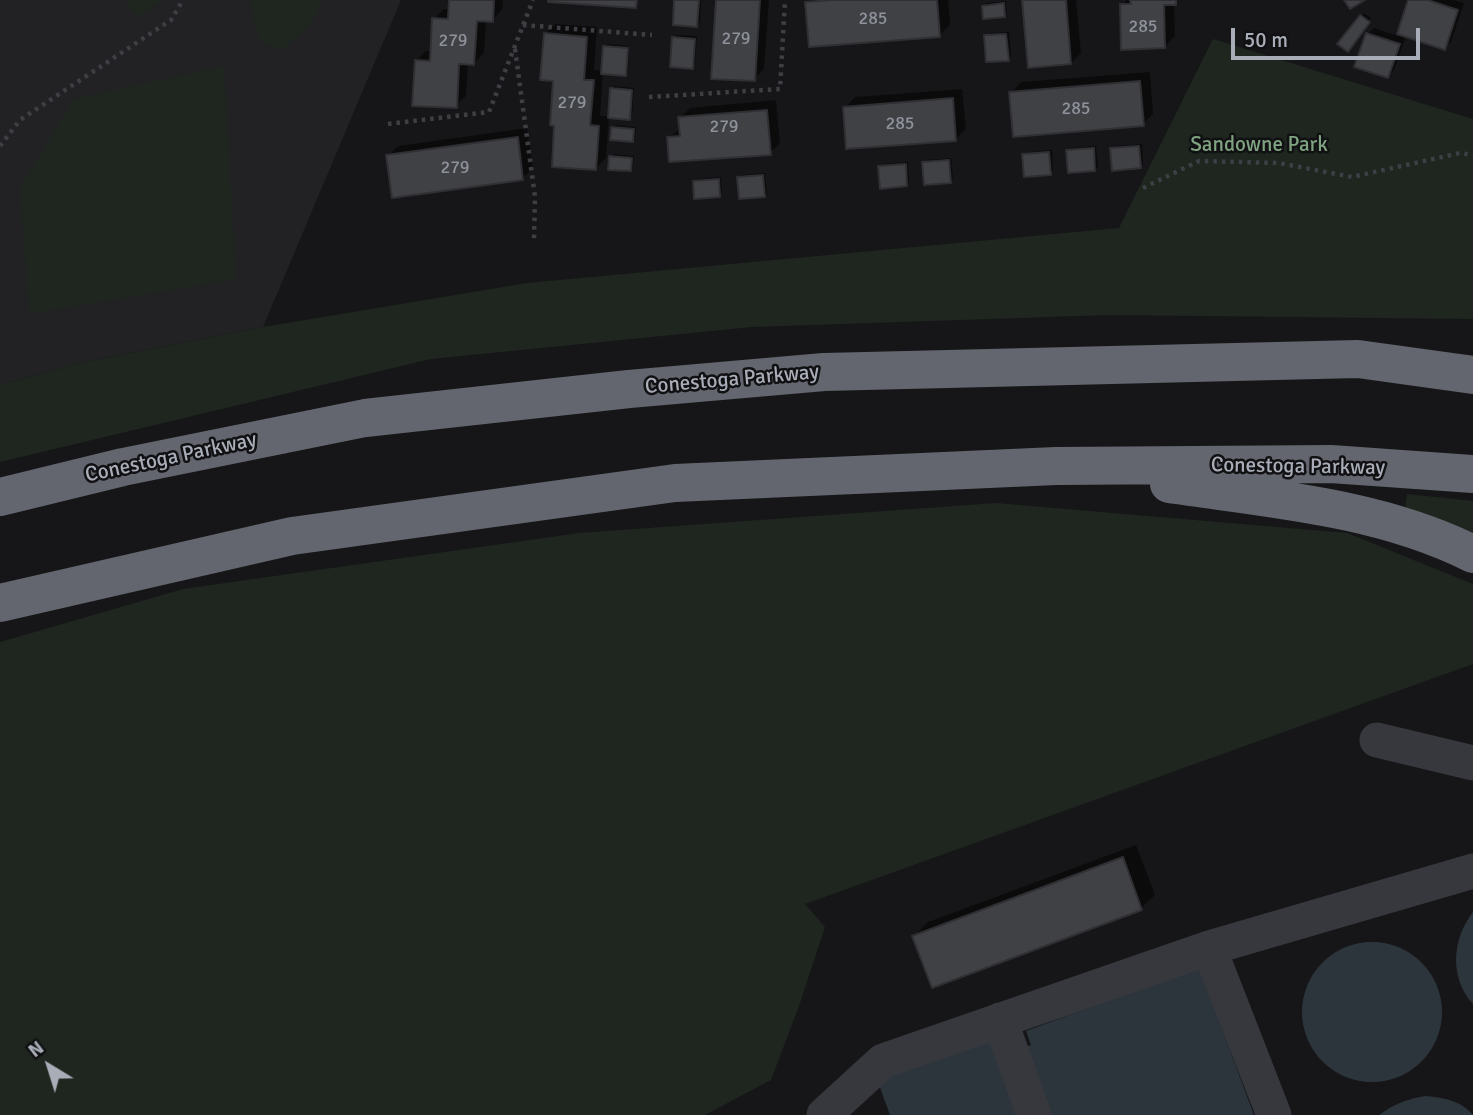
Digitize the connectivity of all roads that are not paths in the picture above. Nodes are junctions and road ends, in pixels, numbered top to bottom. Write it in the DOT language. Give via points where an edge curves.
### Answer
graph roads {
  1 [pos="1473,357"];
  2 [pos="1358,359"];
  3 [pos="1473,375"];
  4 [pos="1056,466"];
  5 [pos="1473,474"];
  6 [pos="0,497"];
  7 [pos="1473,554"];
  8 [pos="0,603"];
  9 [pos="1377,740"];
  10 [pos="1473,762"];
  11 [pos="1473,871"];
  12 [pos="1209,947"];
  13 [pos="1000,1020"];
  14 [pos="824,1115"];
  15 [pos="1034,1115"];
  16 [pos="1274,1115"];
  1 -- 2 [label="highway"];
  2 -- 3 [label="highway, Conestoga Parkway"];
  2 -- 6 [label="highway, Conestoga Parkway" via="824,372 629,389 365,418"];
  4 -- 5 [label="highway, Conestoga Parkway" via="1331,464"];
  4 -- 7 [label="highway" via="1360,513"];
  4 -- 8 [label="highway, Conestoga Parkway" via="675,483 292,536"];
  9 -- 10 [label="lane"];
  11 -- 12 [label="lane"];
  12 -- 13 [label="lane"];
  12 -- 16 [label="lane"];
  13 -- 14 [label="lane" via="883,1061"];
  13 -- 15 [label="lane"];
}
